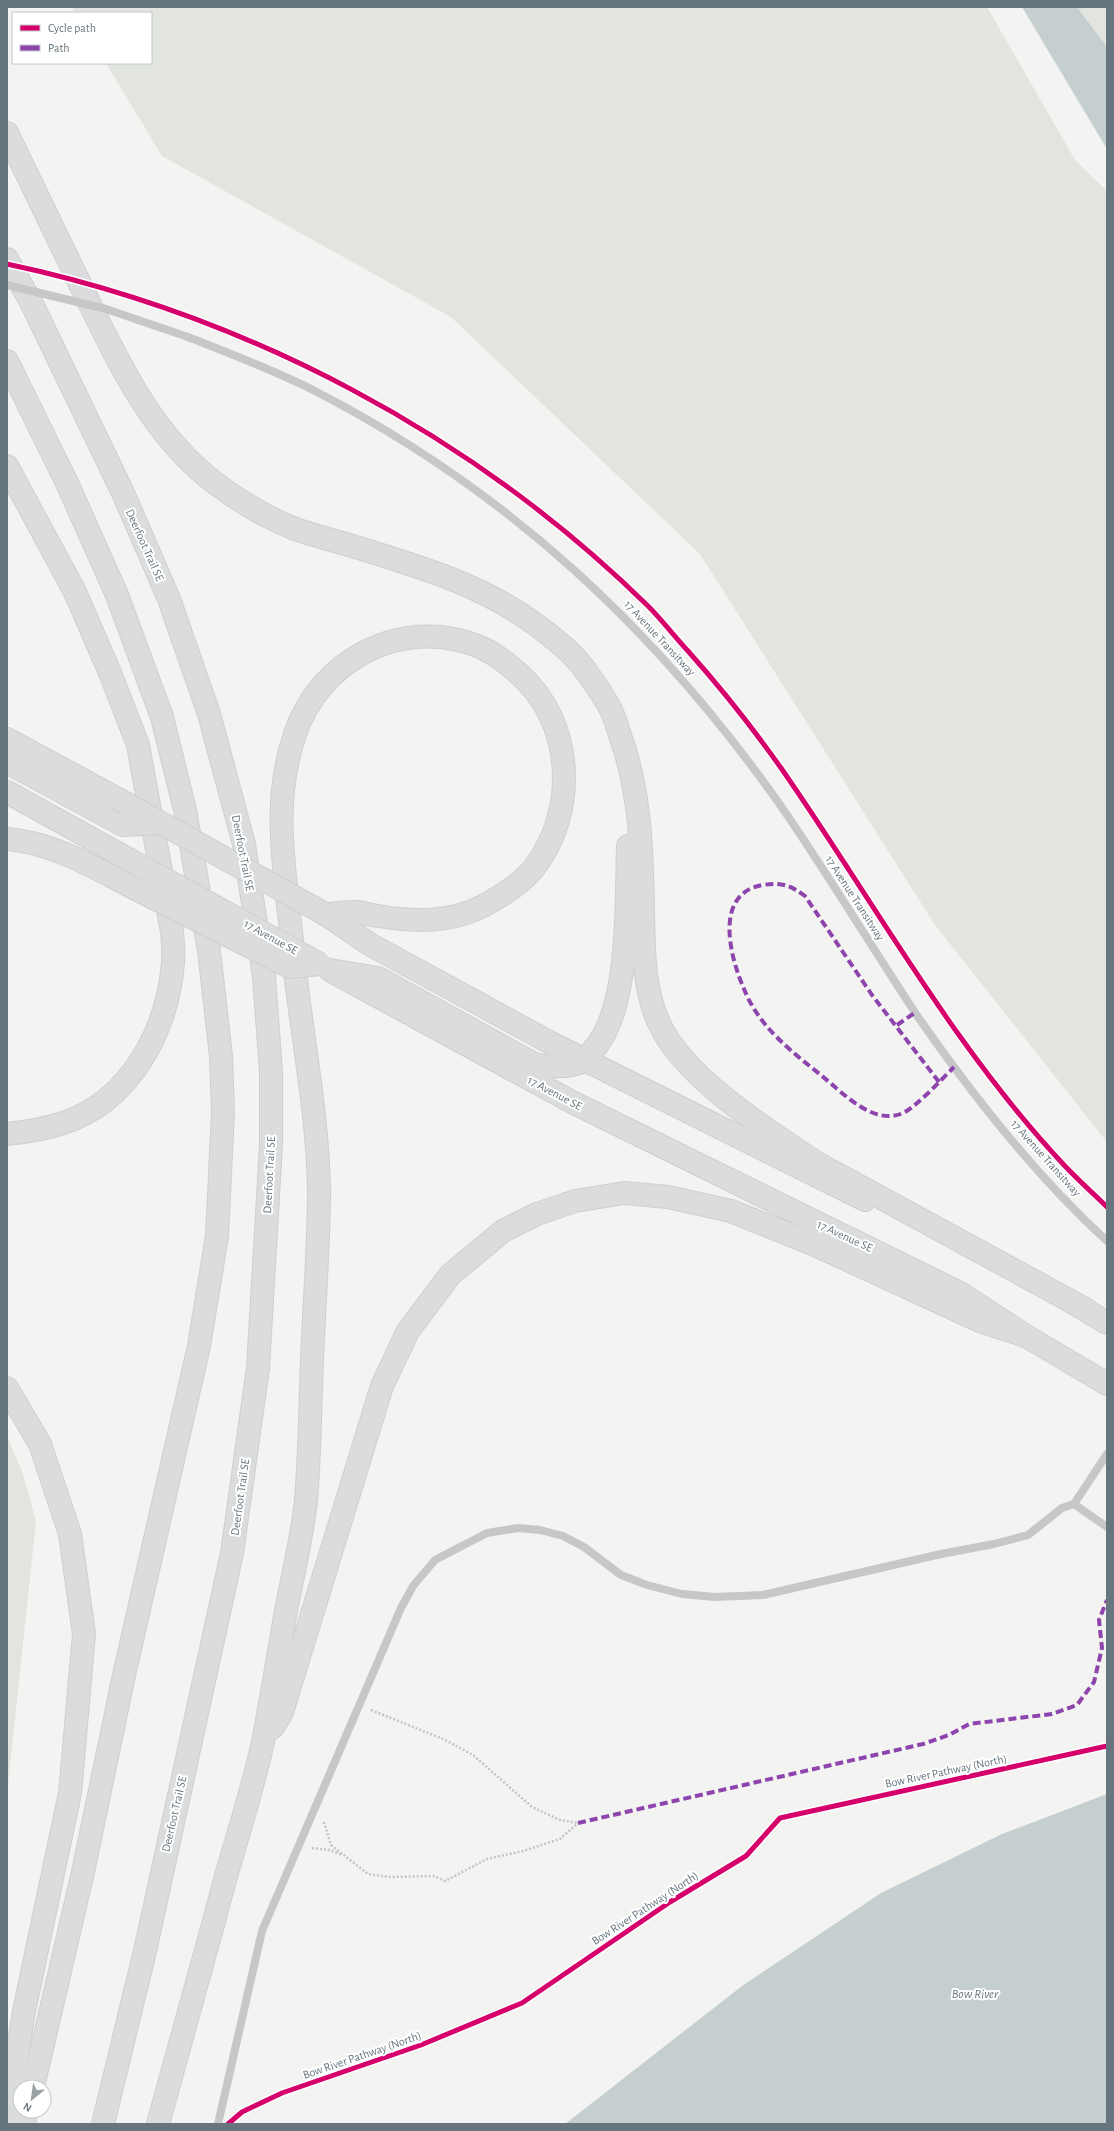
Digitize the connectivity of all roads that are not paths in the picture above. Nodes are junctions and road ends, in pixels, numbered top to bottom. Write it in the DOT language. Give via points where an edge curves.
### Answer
graph roads {
  1 [pos="7,133"];
  2 [pos="7,259"];
  3 [pos="7,285"];
  4 [pos="7,361"];
  5 [pos="7,466"];
  6 [pos="7,738"];
  7 [pos="7,762"];
  8 [pos="630,767"];
  9 [pos="7,792"];
  10 [pos="161,824"];
  11 [pos="7,839"];
  12 [pos="325,914"];
  13 [pos="325,967"];
  14 [pos="585,1060"];
  15 [pos="7,1134"];
  16 [pos="1107,1241"];
  17 [pos="1087,1310"];
  18 [pos="1107,1323"];
  19 [pos="1026,1336"];
  20 [pos="1107,1384"];
  21 [pos="7,1388"];
  22 [pos="1107,1454"];
  23 [pos="1074,1504"];
  24 [pos="1107,1527"];
  25 [pos="262,1747"];
  26 [pos="35,2079"];
  27 [pos="8,2124"];
  28 [pos="103,2124"];
  29 [pos="158,2124"];
  30 [pos="218,2124"];
  1 -- 8 [label="main road" via="116,357 154,421 185,456 213,482 249,506 295,528 428,569 502,602 536,624 569,651 587,672 612,711"];
  2 -- 28 [label="main road, Deerfoot Trail SE" via="31,302 123,493 169,599 209,714 244,844 264,977 271,1072 271,1145 258,1368 232,1552"];
  3 -- 16 [label="lane, 17 Avenue Transitway, bridge" via="106,310 188,337 314,390 414,448 472,486 575,569 632,624 682,678 783,809 954,1067 1048,1181"];
  4 -- 26 [label="main road" via="67,483 117,595 162,717 185,810 209,951 221,1056 223,1113 217,1236 199,1346"];
  5 -- 15 [label="main road" via="76,592 138,745 172,932 173,962 168,999 157,1033 121,1088 95,1108 65,1123 34,1131"];
  6 -- 10 [label="main road, bridge"];
  7 -- 10 [label="main road, bridge" via="123,826"];
  8 -- 14 [label="main road" via="626,928 621,980 603,1040"];
  8 -- 17 [label="main road" via="641,829 646,972 652,1002 660,1025 692,1069 724,1097 817,1163"];
  9 -- 13 [label="main road, 17 Avenue SE, bridge"];
  10 -- 12 [label="main road, bridge"];
  11 -- 13 [label="main road, bridge" via="65,854 290,968"];
  12 -- 14 [label="main road" via="371,945"];
  12 -- 25 [label="main road" via="356,912 415,921 442,919 486,905 531,872 545,850 556,823 565,790 564,763 559,736 549,710 535,688 496,655 475,645 451,639 425,637 404,638 363,651 341,667 305,711 297,728 284,777 280,834 298,1000 316,1122 318,1191 306,1502"];
  13 -- 14 [label="main road" via="378,978 536,1065 553,1067"];
  13 -- 19 [label="main road, 17 Avenue SE" via="572,1102 954,1290"];
  14 -- 17 [label="main road"];
  17 -- 18 [label="main road"];
  19 -- 20 [label="main road, 17 Avenue SE"];
  19 -- 25 [label="main road" via="980,1321 813,1244 731,1211 668,1197 624,1193 576,1202 537,1214 503,1230 450,1275 408,1331 382,1386 282,1712"];
  21 -- 27 [label="main road" via="40,1444 70,1534 84,1634 70,1793 24,2011"];
  22 -- 23 [label="lane"];
  23 -- 24 [label="lane"];
  23 -- 30 [label="lane" via="1062,1508 1028,1534 994,1544 763,1595 715,1597 682,1594 647,1585 621,1575 584,1547 563,1536 540,1530 518,1528 487,1533 435,1560 413,1586 262,1931"];
  25 -- 29 [label="main road"];
}
